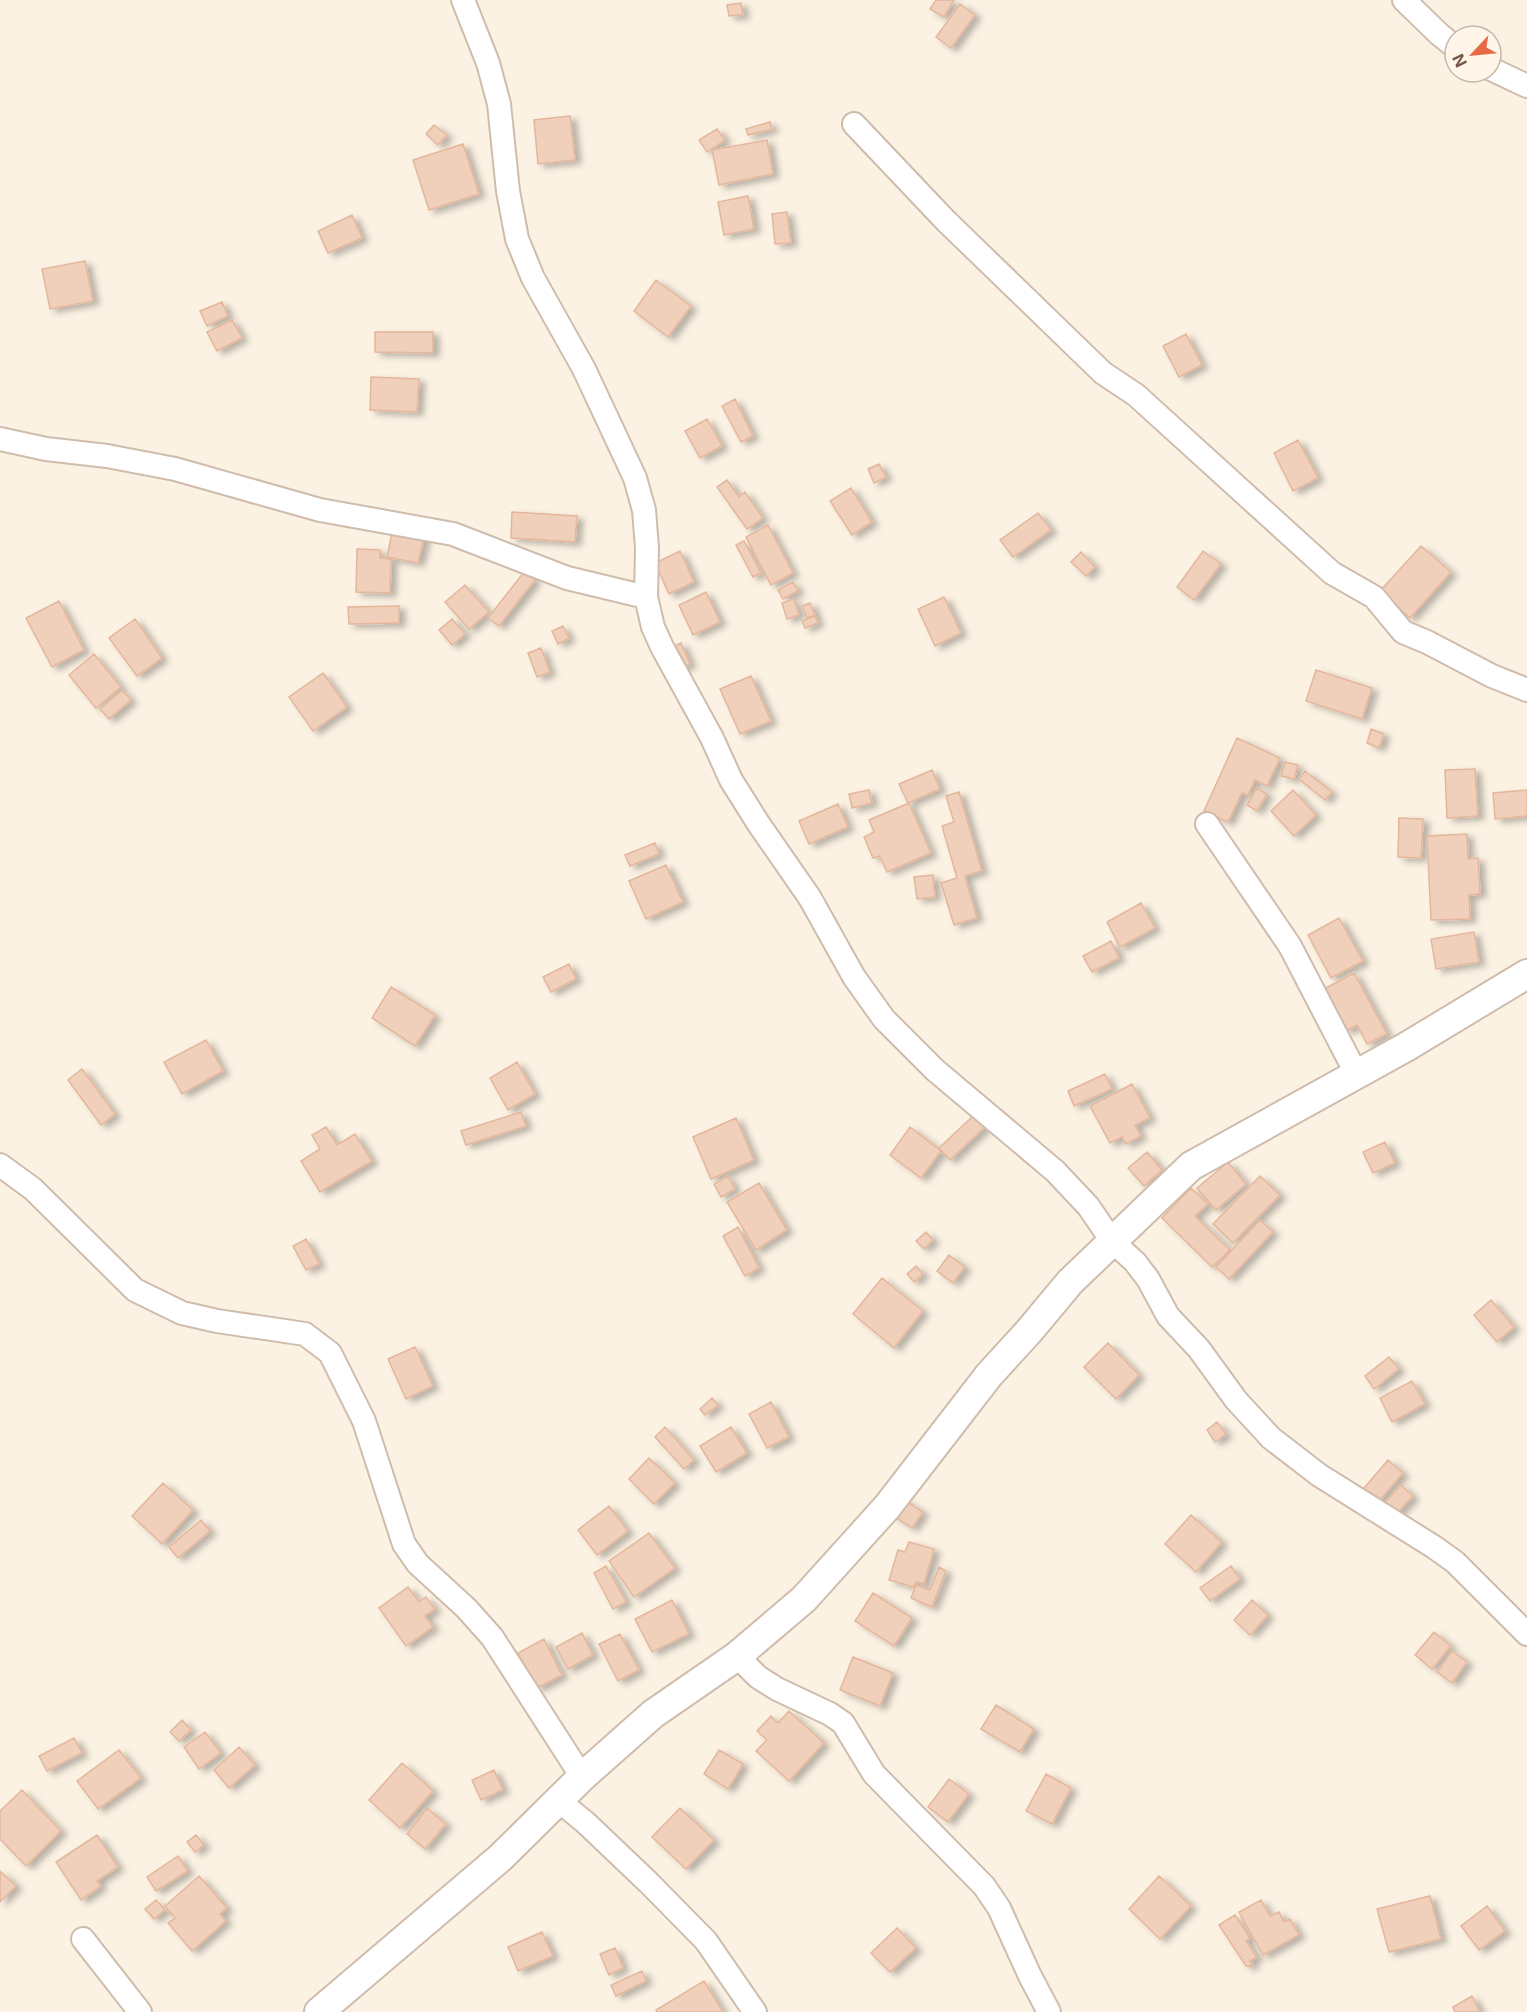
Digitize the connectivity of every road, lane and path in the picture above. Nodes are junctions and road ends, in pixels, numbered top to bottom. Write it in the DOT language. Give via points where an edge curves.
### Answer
graph roads {
  1 [pos="463,0"];
  2 [pos="1404,0"];
  3 [pos="1443,37"];
  4 [pos="1503,75"];
  5 [pos="1527,86"];
  6 [pos="854,124"];
  7 [pos="0,439"];
  8 [pos="646,597"];
  9 [pos="1527,690"];
  10 [pos="1207,824"];
  11 [pos="1527,974"];
  12 [pos="1357,1075"];
  13 [pos="0,1165"];
  14 [pos="1112,1241"];
  15 [pos="1527,1634"];
  16 [pos="737,1656"];
  17 [pos="582,1777"];
  18 [pos="558,1800"];
  19 [pos="83,1939"];
  20 [pos="140,2012"];
  21 [pos="319,2012"];
  22 [pos="754,2012"];
  23 [pos="1049,2012"];
  1 -- 8 [label="street" via="488,63 499,104 517,239 635,478 645,520"];
  2 -- 3 [label="street"];
  4 -- 5 [label="street"];
  6 -- 9 [label="street" via="946,221 1103,373 1136,395 1332,573 1374,597 1403,632"];
  7 -- 8 [label="street" via="175,469 320,510 453,534 567,578"];
  8 -- 14 [label="street" via="662,647 731,780 884,1019 935,1070 1055,1171 1088,1206"];
  10 -- 12 [label="street" via="1290,946"];
  11 -- 12 [label="street"];
  12 -- 14 [label="street" via="1191,1167"];
  13 -- 17 [label="street" via="33,1189 135,1290 182,1313 305,1334 330,1353 364,1422 404,1544 417,1564 492,1637"];
  14 -- 15 [label="street" via="1135,1262 1168,1316 1272,1438 1319,1475 1455,1562"];
  14 -- 16 [label="street" via="1070,1282 989,1375 888,1507 804,1599"];
  16 -- 17 [label="street" via="653,1714"];
  16 -- 23 [label="street" via="777,1689 843,1722 874,1774 984,1886 999,1908"];
  17 -- 18 [label="street"];
  18 -- 21 [label="street" via="500,1858"];
  18 -- 22 [label="street" via="706,1941"];
  19 -- 20 [label="street"];
}
